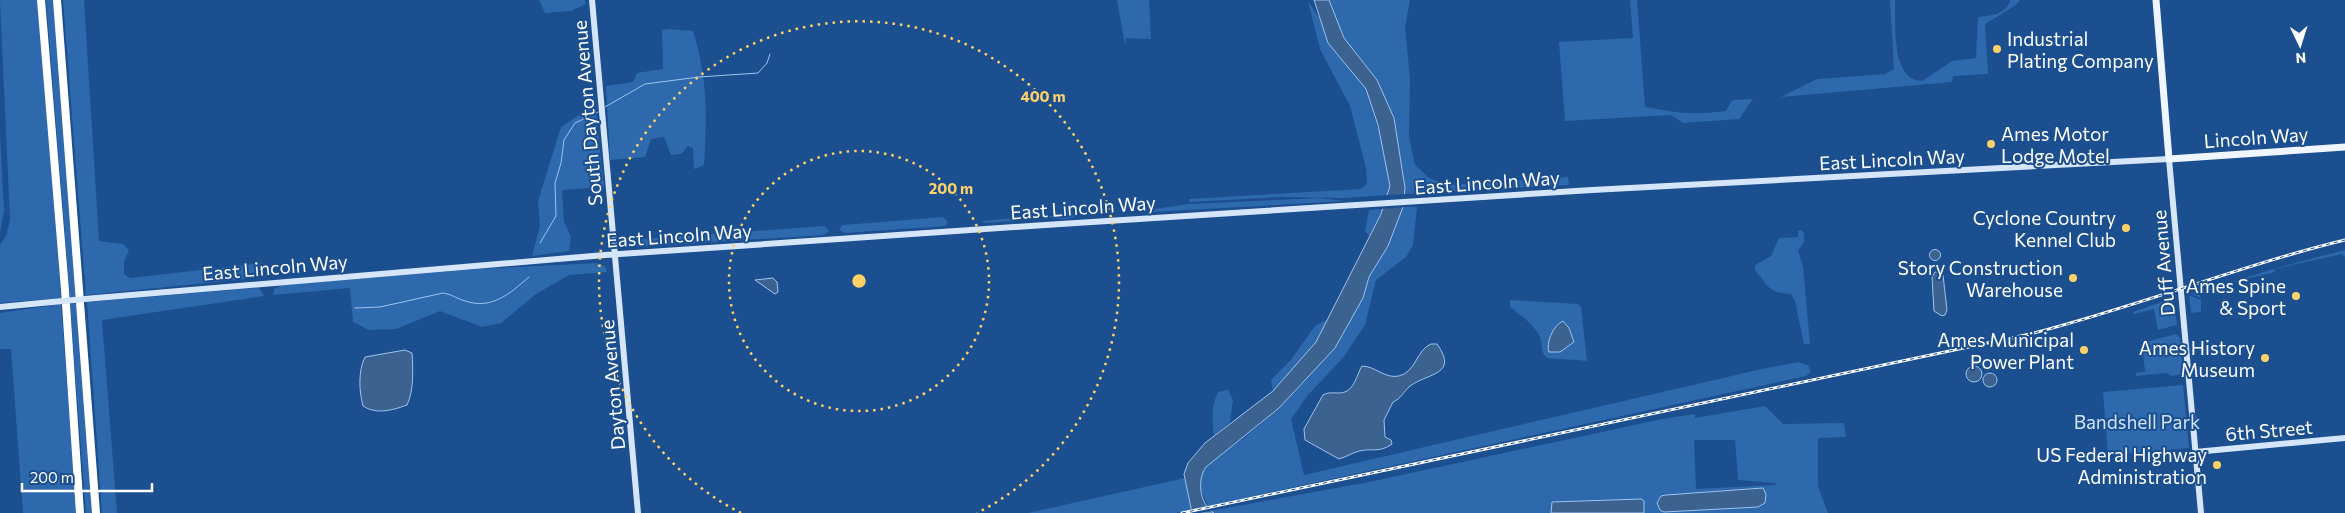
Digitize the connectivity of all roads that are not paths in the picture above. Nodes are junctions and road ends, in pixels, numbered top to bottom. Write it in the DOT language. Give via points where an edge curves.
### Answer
graph roads {
  1 [pos="41,0"];
  2 [pos="57,0"];
  3 [pos="592,0"];
  4 [pos="2156,0"];
  5 [pos="2345,147"];
  6 [pos="2169,159"];
  7 [pos="615,254"];
  8 [pos="0,307"];
  9 [pos="2345,438"];
  10 [pos="2195,452"];
  11 [pos="80,513"];
  12 [pos="96,513"];
  13 [pos="638,513"];
  14 [pos="2201,513"];
  1 -- 11 [label="highway"];
  2 -- 12 [label="highway"];
  3 -- 7 [label="main road, South Dayton Avenue"];
  4 -- 6 [label="main road"];
  5 -- 6 [label="main road, Lincoln Way"];
  6 -- 7 [label="main road, East Lincoln Way" via="1416,201"];
  6 -- 10 [label="main road, Duff Avenue"];
  7 -- 8 [label="main road, East Lincoln Way, bridge"];
  7 -- 13 [label="main road, Dayton Avenue"];
  9 -- 10 [label="main road, 6th Street"];
  10 -- 14 [label="main road, Duff Avenue"];
}
